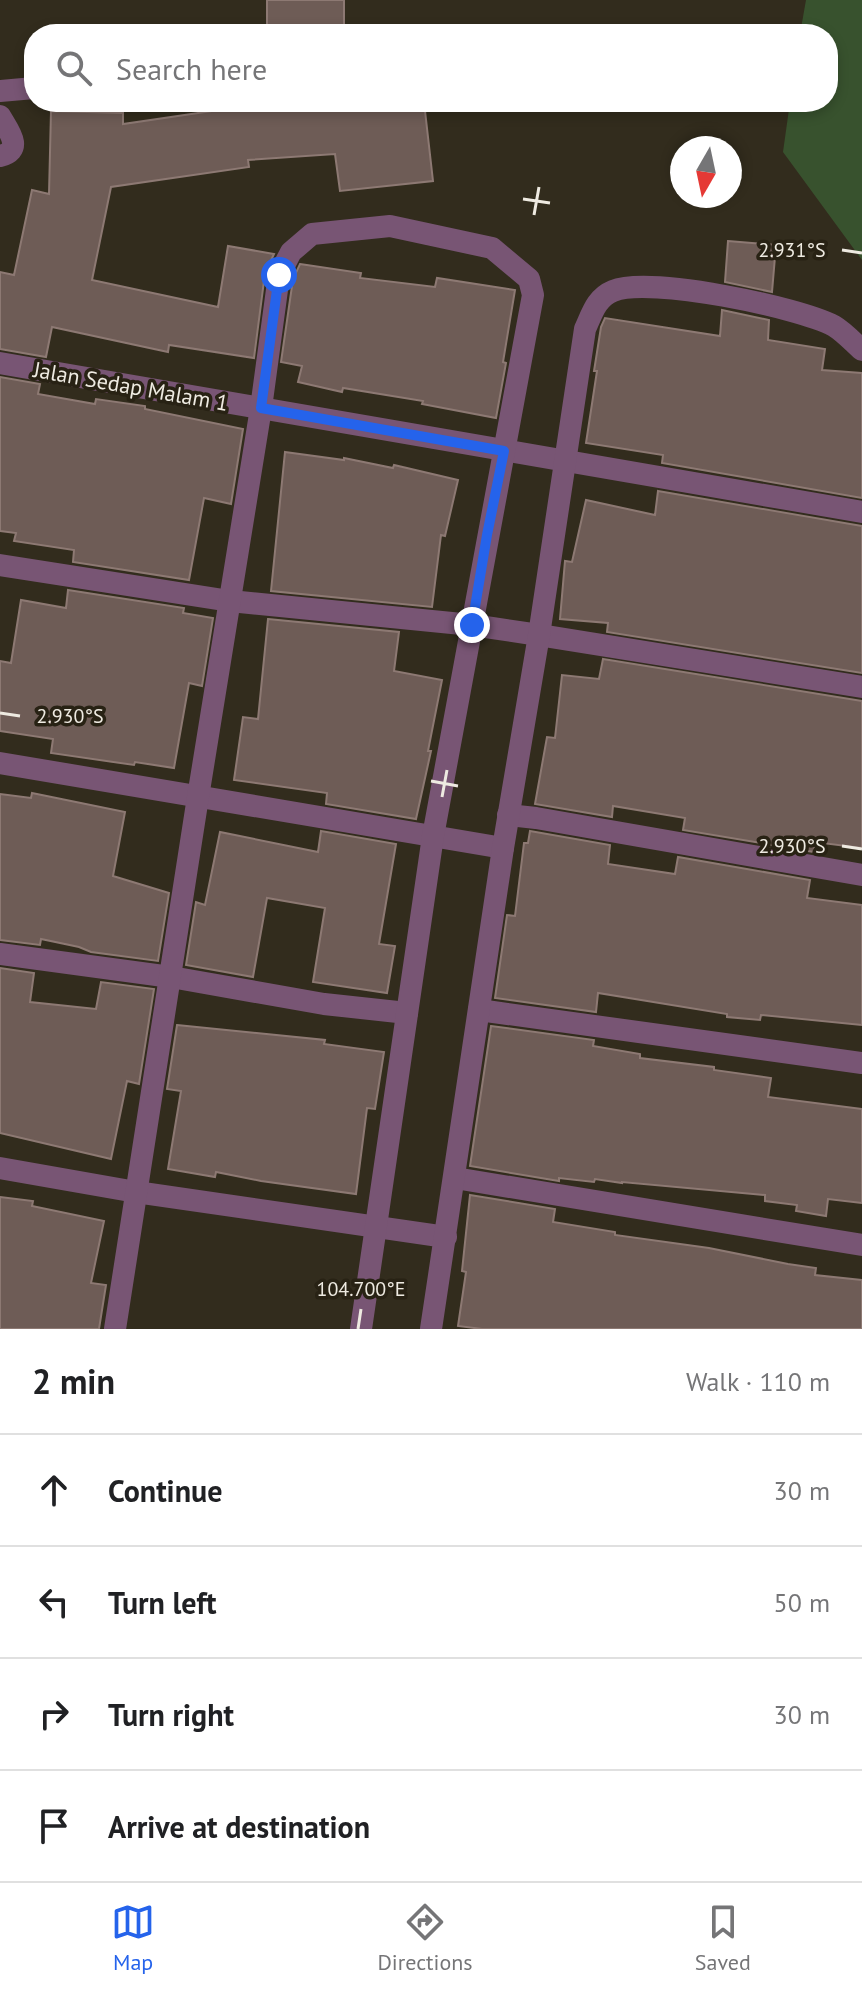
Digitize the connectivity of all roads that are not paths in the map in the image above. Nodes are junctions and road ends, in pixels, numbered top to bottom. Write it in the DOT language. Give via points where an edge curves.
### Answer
graph roads {
  1 [pos="24,89"];
  2 [pos="0,91"];
  3 [pos="0,116"];
  4 [pos="0,156"];
  5 [pos="862,350"];
  6 [pos="0,363"];
  7 [pos="261,408"];
  8 [pos="504,451"];
  9 [pos="564,461"];
  10 [pos="862,512"];
  11 [pos="0,565"];
  12 [pos="230,601"];
  13 [pos="472,625"];
  14 [pos="539,635"];
  15 [pos="862,687"];
  16 [pos="0,763"];
  17 [pos="198,797"];
  18 [pos="508,815"];
  19 [pos="433,836"];
  20 [pos="503,848"];
  21 [pos="862,875"];
  22 [pos="0,954"];
  23 [pos="171,977"];
  24 [pos="479,1010"];
  25 [pos="407,1013"];
  26 [pos="862,1063"];
  27 [pos="0,1168"];
  28 [pos="455,1178"];
  29 [pos="136,1192"];
  30 [pos="375,1227"];
  31 [pos="446,1237"];
  32 [pos="862,1245"];
  33 [pos="115,1329"];
  34 [pos="361,1329"];
  35 [pos="431,1329"];
  1 -- 2 [label="street"];
  3 -- 4 [label="street" via="13,148"];
  5 -- 9 [label="street" via="835,327 779,307 646,286 613,291 597,302 585,329"];
  6 -- 7 [label="street, Jalan Sedap Malam 1"];
  7 -- 8 [label="street, Jalan Sedap Malam 1"];
  7 -- 8 [label="street" via="279,275 291,252 312,234 390,226 492,248 529,279 533,295"];
  7 -- 12 [label="street"];
  8 -- 9 [label="street, Jalan Sedap Malam 1"];
  8 -- 13 [label="street"];
  9 -- 10 [label="street, Jalan Sedap Malam 1"];
  9 -- 14 [label="street"];
  11 -- 12 [label="street"];
  12 -- 13 [label="street"];
  12 -- 17 [label="street"];
  13 -- 14 [label="street"];
  13 -- 19 [label="street"];
  14 -- 15 [label="street"];
  14 -- 18 [label="street"];
  16 -- 17 [label="street"];
  17 -- 19 [label="street"];
  17 -- 23 [label="street"];
  18 -- 20 [label="street"];
  18 -- 21 [label="street"];
  19 -- 20 [label="street"];
  19 -- 25 [label="street"];
  20 -- 24 [label="street"];
  22 -- 23 [label="street"];
  23 -- 25 [label="street"];
  23 -- 29 [label="street"];
  24 -- 26 [label="street"];
  24 -- 28 [label="street"];
  25 -- 30 [label="street"];
  27 -- 29 [label="street"];
  28 -- 31 [label="street"];
  28 -- 32 [label="street"];
  29 -- 30 [label="street"];
  29 -- 33 [label="street"];
  30 -- 31 [label="street"];
  30 -- 34 [label="street"];
  31 -- 35 [label="street"];
}
